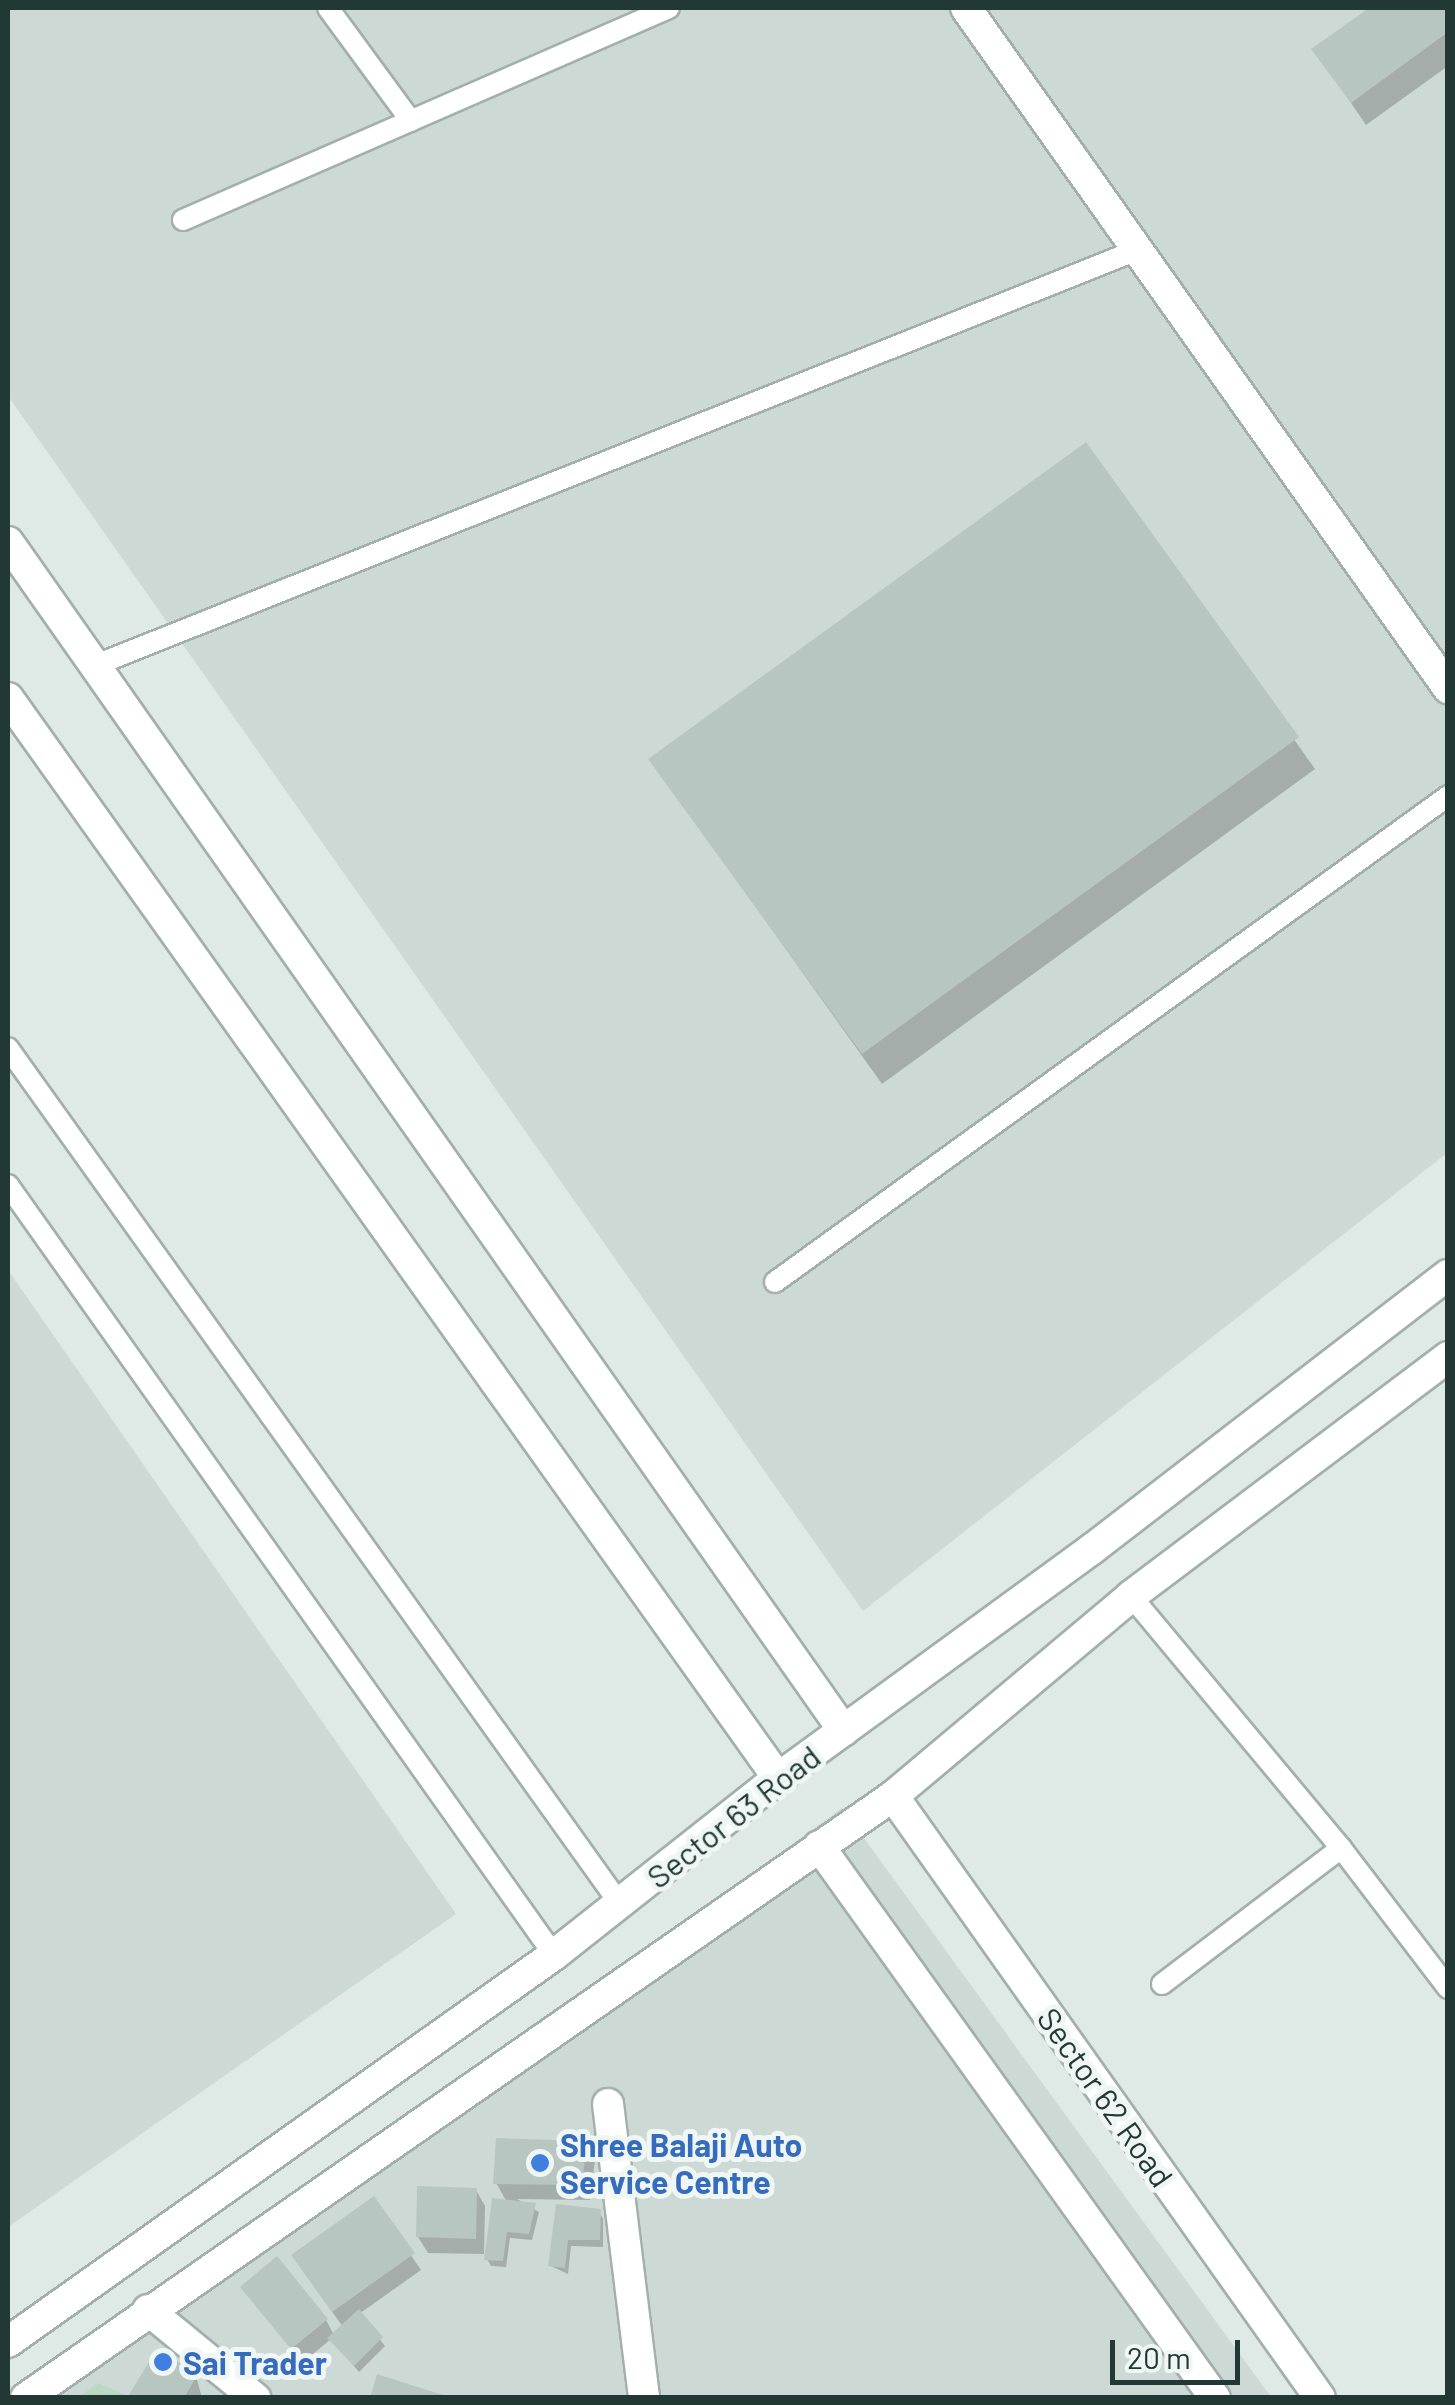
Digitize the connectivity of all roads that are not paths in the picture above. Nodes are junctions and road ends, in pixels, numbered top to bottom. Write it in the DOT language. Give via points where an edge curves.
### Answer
graph roads {
  1 [pos="328,8"];
  2 [pos="669,8"];
  3 [pos="966,8"];
  4 [pos="411,121"];
  5 [pos="183,220"];
  6 [pos="1136,250"];
  7 [pos="8,542"];
  8 [pos="96,665"];
  9 [pos="1448,688"];
  10 [pos="8,698"];
  11 [pos="1448,796"];
  12 [pos="8,1048"];
  13 [pos="8,1185"];
  14 [pos="1448,1275"];
  15 [pos="775,1282"];
  16 [pos="1448,1357"];
  17 [pos="1131,1596"];
  18 [pos="844,1732"];
  19 [pos="778,1778"];
  20 [pos="892,1796"];
  21 [pos="820,1846"];
  22 [pos="1341,1848"];
  23 [pos="620,1904"];
  24 [pos="554,1955"];
  25 [pos="1162,1984"];
  26 [pos="1448,1988"];
  27 [pos="608,2104"];
  28 [pos="148,2310"];
  29 [pos="8,2342"];
  30 [pos="26,2398"];
  31 [pos="255,2398"];
  32 [pos="644,2398"];
  33 [pos="1215,2398"];
  34 [pos="1320,2398"];
  1 -- 4 [label="lane"];
  2 -- 4 [label="lane"];
  3 -- 6 [label="street"];
  4 -- 5 [label="lane"];
  6 -- 8 [label="lane"];
  6 -- 9 [label="street"];
  7 -- 8 [label="street"];
  8 -- 18 [label="street"];
  10 -- 19 [label="street"];
  11 -- 15 [label="lane"];
  12 -- 23 [label="lane"];
  13 -- 24 [label="lane"];
  14 -- 18 [label="street, Sector 63 Road"];
  16 -- 17 [label="street"];
  17 -- 20 [label="street"];
  17 -- 22 [label="lane"];
  18 -- 19 [label="street, Sector 63 Road"];
  19 -- 23 [label="street, Sector 63 Road"];
  20 -- 21 [label="street"];
  20 -- 34 [label="street, Sector 62 Road"];
  21 -- 28 [label="street"];
  21 -- 33 [label="street"];
  22 -- 25 [label="lane"];
  22 -- 26 [label="lane"];
  23 -- 24 [label="street, Sector 63 Road"];
  24 -- 29 [label="street, Sector 63 Road"];
  27 -- 32 [label="street"];
  28 -- 30 [label="street"];
  28 -- 31 [label="street"];
}
